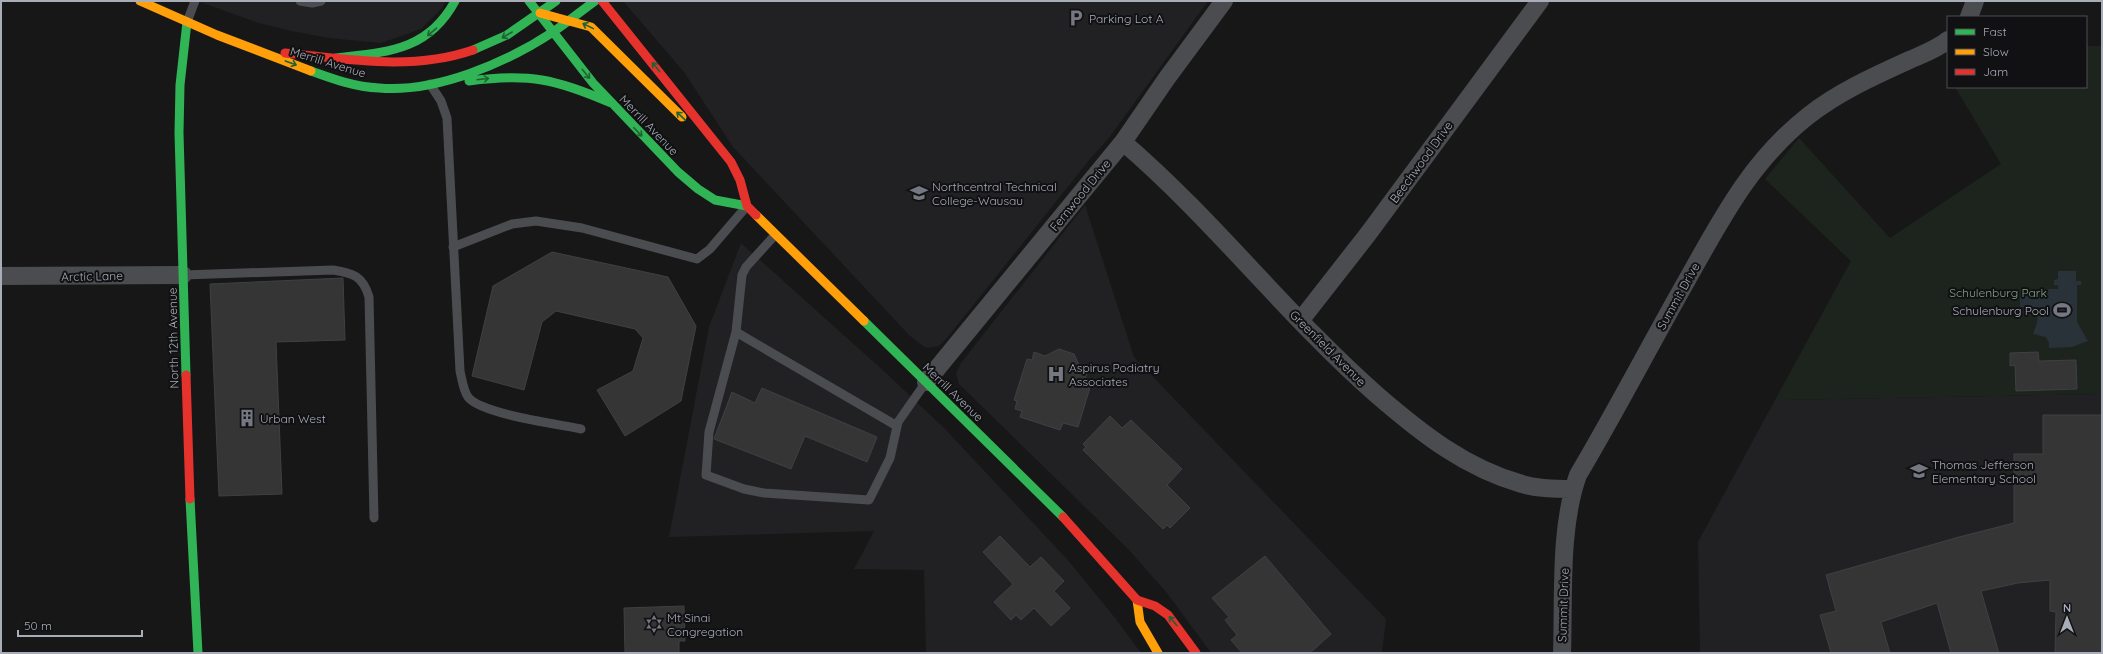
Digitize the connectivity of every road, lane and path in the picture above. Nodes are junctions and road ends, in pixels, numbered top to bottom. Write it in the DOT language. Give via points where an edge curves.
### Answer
graph roads {
  1 [pos="140,1"];
  2 [pos="195,1"];
  3 [pos="300,1"];
  4 [pos="321,1"];
  5 [pos="455,1"];
  6 [pos="529,1"];
  7 [pos="556,1"];
  8 [pos="595,1"];
  9 [pos="602,1"];
  10 [pos="1224,1"];
  11 [pos="1540,1"];
  12 [pos="1975,1"];
  13 [pos="540,13"];
  14 [pos="1969,16"];
  15 [pos="569,20"];
  16 [pos="188,22"];
  17 [pos="554,31"];
  18 [pos="1947,41"];
  19 [pos="254,50"];
  20 [pos="336,58"];
  21 [pos="430,84"];
  22 [pos="611,103"];
  23 [pos="1123,142"];
  24 [pos="731,162"];
  25 [pos="747,206"];
  26 [pos="775,235"];
  27 [pos="453,247"];
  28 [pos="183,275"];
  29 [pos="1,276"];
  30 [pos="1300,321"];
  31 [pos="736,332"];
  32 [pos="926,382"];
  33 [pos="897,426"];
  34 [pos="581,429"];
  35 [pos="1573,490"];
  36 [pos="374,518"];
  37 [pos="1137,600"];
  38 [pos="198,653"];
  39 [pos="1158,653"];
  40 [pos="1196,653"];
  41 [pos="1562,653"];
  1 -- 16 [label="main road, Merrill Avenue"];
  2 -- 16 [label="lane"];
  3 -- 4 [label="lane"];
  5 -- 20 [label="main road, one-way" via="443,22 415,43 392,50"];
  6 -- 13 [label="main road"];
  7 -- 13 [label="main road, Merrill Avenue"];
  8 -- 15 [label="main road, Merrill Avenue"];
  24 -- 9 [label="main road, Merrill Avenue, one-way"];
  10 -- 23 [label="street, Fernwood Drive"];
  11 -- 30 [label="street, Beechwood Drive" via="1368,234"];
  12 -- 14 [label="street"];
  13 -- 15 [label="main road"];
  13 -- 17 [label="main road, Merrill Avenue"];
  13 -- 20 [label="main road, Merrill Avenue, one-way" via="490,44 444,58 410,61"];
  15 -- 17 [label="main road, Merrill Avenue"];
  24 -- 15 [label="main road, one-way" via="595,30"];
  16 -- 19 [label="main road, Merrill Avenue"];
  16 -- 28 [label="main road, North 12th Avenue" via="180,85"];
  17 -- 21 [label="main road, Merrill Avenue" via="485,67"];
  17 -- 22 [label="main road, Merrill Avenue, one-way" via="579,66"];
  18 -- 35 [label="street, Summit Drive" via="1825,103 1792,129 1750,173 1642,359 1578,475"];
  19 -- 20 [label="main road, Merrill Avenue"];
  19 -- 21 [label="main road, Merrill Avenue, one-way" via="356,85 390,89"];
  21 -- 22 [label="main road, one-way" via="504,76 530,77 570,86"];
  21 -- 27 [label="lane" via="441,101 447,118"];
  22 -- 25 [label="main road, Merrill Avenue, one-way" via="698,189 721,202"];
  23 -- 30 [label="street, Greenfield Avenue" via="1189,202"];
  23 -- 32 [label="street, Fernwood Drive"];
  24 -- 25 [label="main road, Merrill Avenue" via="740,180"];
  25 -- 26 [label="main road, Merrill Avenue"];
  25 -- 27 [label="lane" via="710,249 698,259 582,228 536,221 512,224"];
  26 -- 31 [label="lane" via="746,267 742,275"];
  26 -- 32 [label="main road, Merrill Avenue"];
  27 -- 34 [label="lane" via="460,371 468,397 487,409"];
  28 -- 29 [label="street, Arctic Lane"];
  28 -- 36 [label="lane" via="333,270 349,272 358,277 369,297"];
  28 -- 38 [label="main road, North 12th Avenue" via="187,429"];
  30 -- 35 [label="street, Greenfield Avenue" via="1364,383 1408,421 1454,455 1487,472 1523,485"];
  31 -- 33 [label="lane"];
  31 -- 33 [label="lane" via="710,425 706,475 728,484 764,493 870,500 890,458"];
  32 -- 33 [label="lane"];
  32 -- 37 [label="main road, Merrill Avenue" via="1066,521"];
  35 -- 41 [label="street, Summit Drive" via="1565,535"];
  37 -- 39 [label="main road" via="1137,613 1141,625"];
  40 -- 37 [label="main road, Merrill Avenue, one-way" via="1168,615 1155,606"];
}
